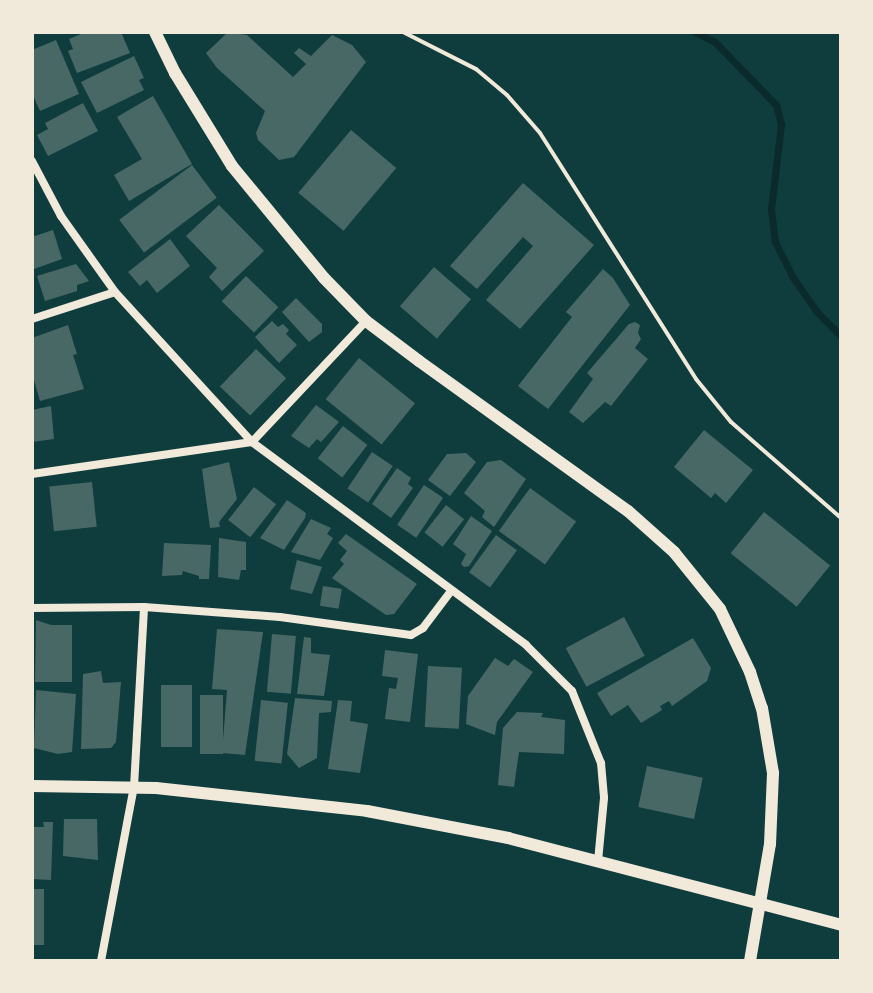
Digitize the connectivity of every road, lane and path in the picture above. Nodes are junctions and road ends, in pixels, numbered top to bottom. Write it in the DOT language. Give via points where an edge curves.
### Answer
graph roads {
  1 [pos="155,32"];
  2 [pos="403,32"];
  3 [pos="32,161"];
  4 [pos="115,292"];
  5 [pos="32,319"];
  6 [pos="366,321"];
  7 [pos="252,442"];
  8 [pos="32,474"];
  9 [pos="841,518"];
  10 [pos="451,591"];
  11 [pos="144,607"];
  12 [pos="32,608"];
  13 [pos="32,786"];
  14 [pos="134,787"];
  15 [pos="598,861"];
  16 [pos="761,904"];
  17 [pos="841,925"];
  18 [pos="101,961"];
  19 [pos="750,961"];
  1 -- 6 [label="street" via="241,178 286,237"];
  2 -- 9 [label="path" via="476,69 507,95 540,133 696,379 731,422"];
  3 -- 4 [label="street" via="61,216"];
  4 -- 5 [label="street"];
  4 -- 7 [label="street"];
  6 -- 7 [label="street"];
  6 -- 16 [label="street" via="628,511 674,552 720,609 750,672 769,738 773,805"];
  7 -- 8 [label="street"];
  7 -- 10 [label="street"];
  10 -- 11 [label="street" via="423,628 411,635 280,617"];
  10 -- 15 [label="street" via="526,645 572,691 601,763 604,798"];
  11 -- 12 [label="street"];
  11 -- 14 [label="street"];
  13 -- 14 [label="street"];
  14 -- 15 [label="street" via="367,811"];
  14 -- 18 [label="street"];
  15 -- 16 [label="street"];
  16 -- 17 [label="street"];
  16 -- 19 [label="street"];
}
